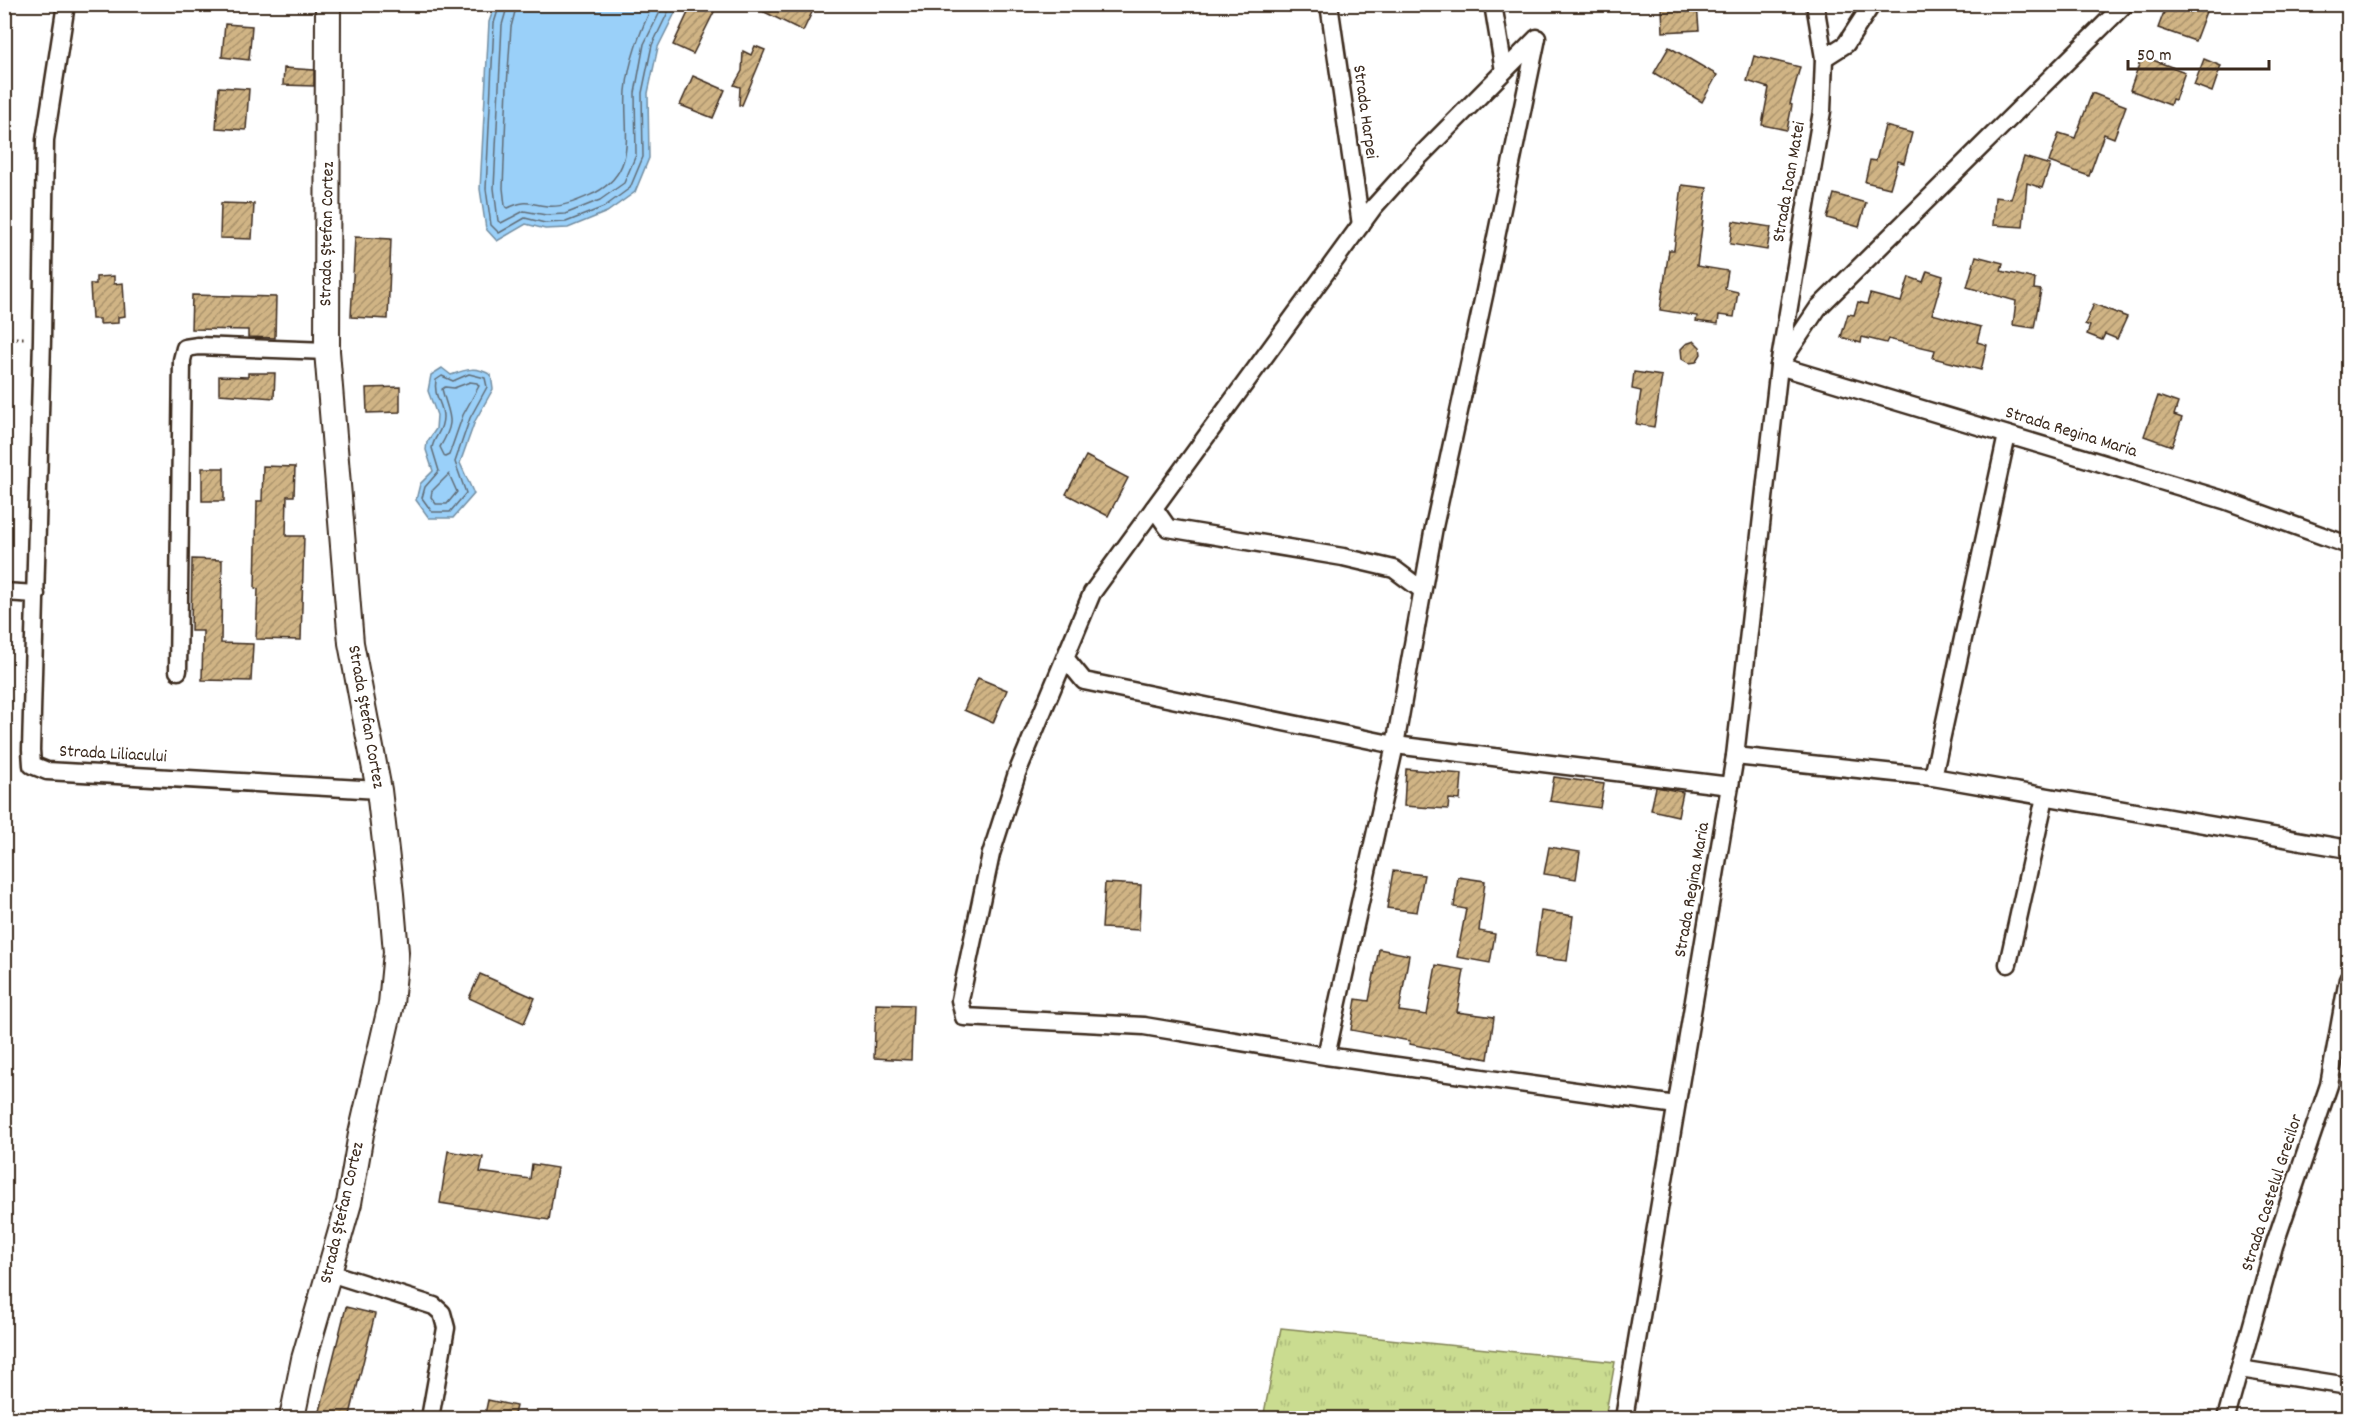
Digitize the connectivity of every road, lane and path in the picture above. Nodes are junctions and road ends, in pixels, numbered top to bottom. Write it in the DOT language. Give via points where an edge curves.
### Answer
graph roads {
  1 [pos="66,4"];
  2 [pos="328,4"];
  3 [pos="1329,4"];
  4 [pos="1493,4"];
  5 [pos="1815,4"];
  6 [pos="1872,4"];
  7 [pos="2125,4"];
  8 [pos="1824,58"];
  9 [pos="1504,71"];
  10 [pos="1361,225"];
  11 [pos="327,351"];
  12 [pos="1779,366"];
  13 [pos="2007,435"];
  14 [pos="1154,508"];
  15 [pos="2349,545"];
  16 [pos="1422,590"];
  17 [pos="4,592"];
  18 [pos="36,594"];
  19 [pos="1066,659"];
  20 [pos="178,671"];
  21 [pos="1395,745"];
  22 [pos="1735,756"];
  23 [pos="1934,777"];
  24 [pos="1730,786"];
  25 [pos="379,790"];
  26 [pos="2046,796"];
  27 [pos="2349,849"];
  28 [pos="2008,964"];
  29 [pos="2349,979"];
  30 [pos="1326,1056"];
  31 [pos="1676,1105"];
  32 [pos="330,1273"];
  33 [pos="2240,1369"];
  34 [pos="2349,1386"];
  35 [pos="292,1419"];
  36 [pos="430,1419"];
  37 [pos="1624,1419"];
  38 [pos="2226,1419"];
  1 -- 18 [label="street, Strada Liliacului" via="45,140"];
  2 -- 11 [label="street, Strada Ștefan Cortez"];
  3 -- 10 [label="street, Strada Harpei"];
  4 -- 9 [label="street"];
  5 -- 8 [label="street, Strada Ioan Matei"];
  6 -- 8 [label="street" via="1846,44"];
  7 -- 12 [label="street, Strada Regina Maria" via="1818,308"];
  8 -- 12 [label="street, Strada Ioan Matei" via="1822,111"];
  9 -- 10 [label="street" via="1420,156"];
  9 -- 16 [label="street" via="1537,38"];
  10 -- 14 [label="street"];
  11 -- 20 [label="street" via="185,348"];
  11 -- 25 [label="street, Strada Ștefan Cortez" via="351,643"];
  12 -- 13 [label="street, Strada Regina Maria"];
  12 -- 22 [label="street, Strada Regina Maria"];
  13 -- 15 [label="street, Strada Regina Maria" via="2224,500"];
  13 -- 23 [label="street"];
  14 -- 16 [label="street" via="1168,528 1394,569"];
  14 -- 19 [label="street" via="1092,594"];
  16 -- 21 [label="street"];
  17 -- 18 [label="street"];
  18 -- 25 [label="street, Strada Liliacului" via="32,765 47,771"];
  19 -- 21 [label="street" via="1084,681"];
  19 -- 30 [label="street" via="1017,773 992,854 960,1000 964,1017 1143,1026"];
  21 -- 24 [label="street"];
  21 -- 30 [label="street"];
  22 -- 23 [label="street"];
  22 -- 24 [label="street, Strada Regina Maria"];
  23 -- 26 [label="street"];
  24 -- 31 [label="street, Strada Regina Maria"];
  25 -- 32 [label="street, Strada Ștefan Cortez" via="396,952 391,1004 349,1203"];
  26 -- 27 [label="street"];
  26 -- 28 [label="street"];
  29 -- 33 [label="street, Strada Castelul Grecilor" via="2329,1085 2274,1246"];
  30 -- 31 [label="street"];
  31 -- 37 [label="street, Strada Regina Maria"];
  32 -- 35 [label="street, Strada Ștefan Cortez" via="304,1359"];
  32 -- 36 [label="street" via="434,1306 442,1312 446,1328"];
  33 -- 34 [label="street"];
  33 -- 38 [label="street, Strada Castelul Grecilor"];
}
